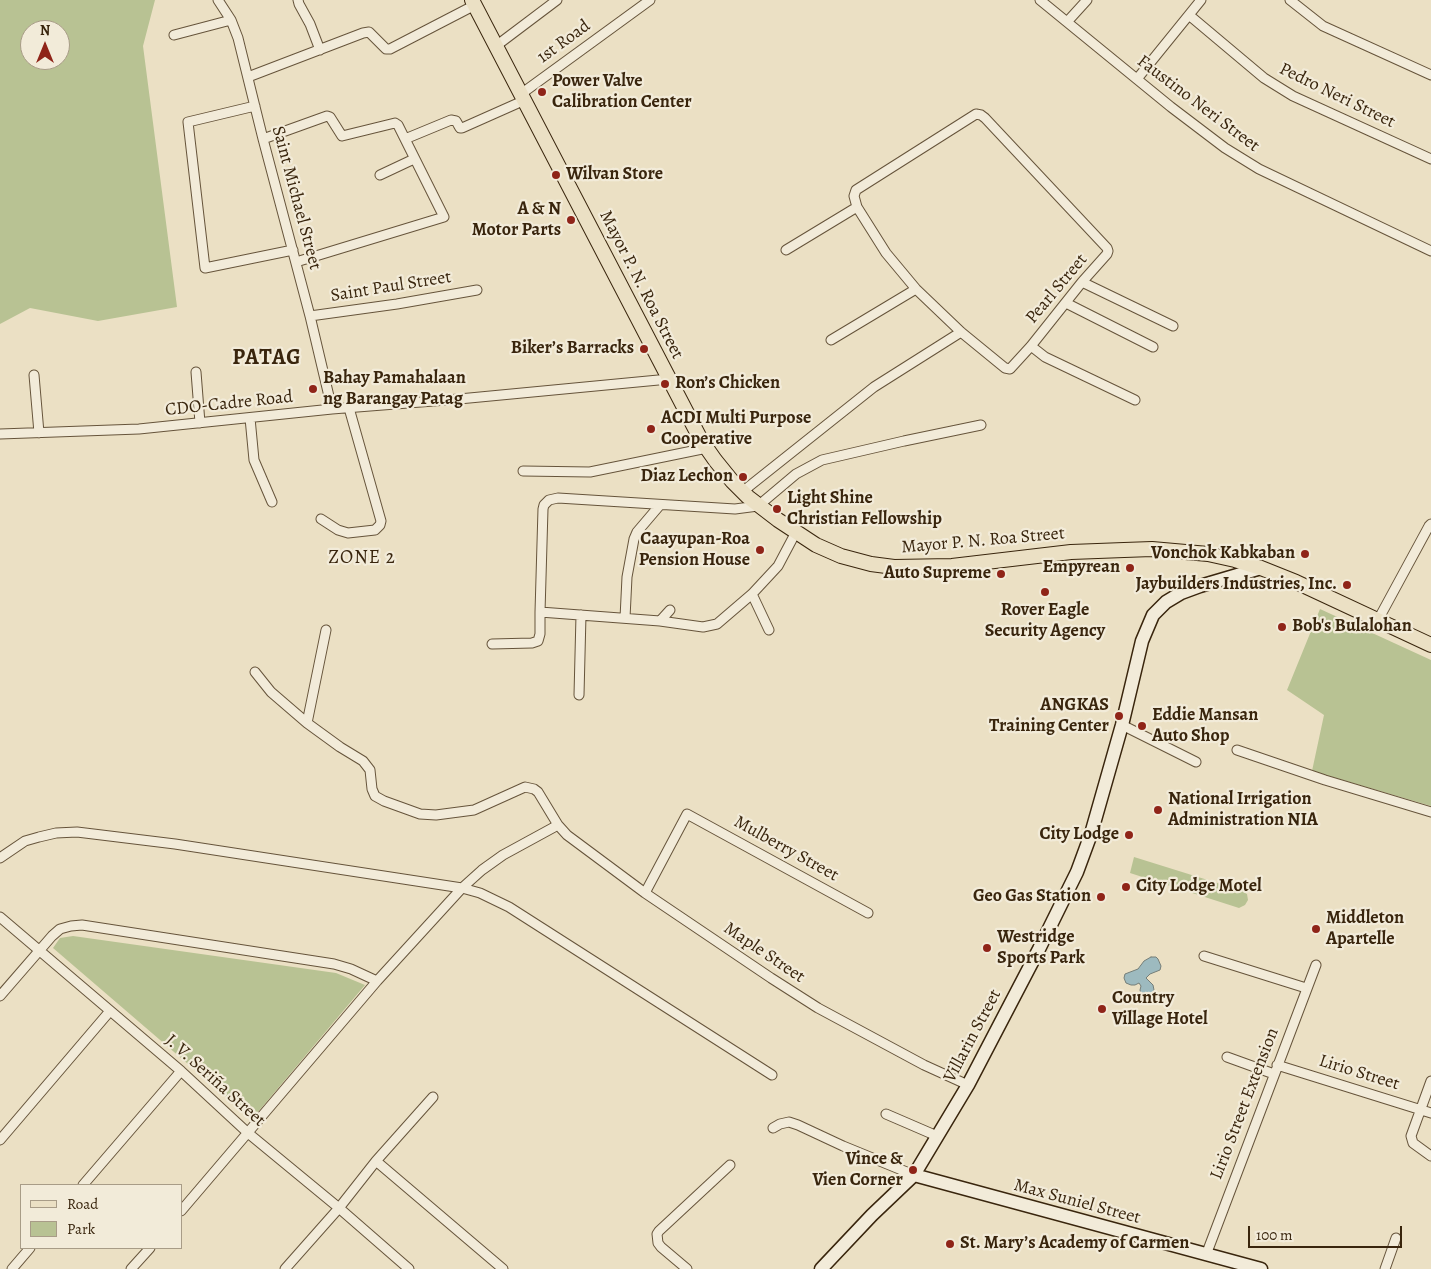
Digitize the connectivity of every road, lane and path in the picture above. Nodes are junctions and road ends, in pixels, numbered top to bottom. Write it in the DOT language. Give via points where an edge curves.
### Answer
graph roads {
  1 [pos="218,0"];
  2 [pos="298,0"];
  3 [pos="557,0"];
  4 [pos="650,0"];
  5 [pos="1040,0"];
  6 [pos="1087,0"];
  7 [pos="1201,0"];
  8 [pos="1290,0"];
  9 [pos="474,3"];
  10 [pos="1189,15"];
  11 [pos="231,20"];
  12 [pos="1067,22"];
  13 [pos="174,35"];
  14 [pos="496,46"];
  15 [pos="320,50"];
  16 [pos="1431,75"];
  17 [pos="248,77"];
  18 [pos="1137,79"];
  19 [pos="523,97"];
  20 [pos="255,106"];
  21 [pos="263,139"];
  22 [pos="405,139"];
  23 [pos="414,159"];
  24 [pos="1431,159"];
  25 [pos="380,175"];
  26 [pos="856,207"];
  27 [pos="293,250"];
  28 [pos="786,250"];
  29 [pos="1431,250"];
  30 [pos="296,262"];
  31 [pos="1082,282"];
  32 [pos="916,289"];
  33 [pos="477,290"];
  34 [pos="1066,303"];
  35 [pos="310,316"];
  36 [pos="1174,326"];
  37 [pos="961,332"];
  38 [pos="831,340"];
  39 [pos="1031,346"];
  40 [pos="1153,347"];
  41 [pos="196,372"];
  42 [pos="34,376"];
  43 [pos="669,378"];
  44 [pos="1135,400"];
  45 [pos="349,408"];
  46 [pos="332,410"];
  47 [pos="250,418"];
  48 [pos="200,423"];
  49 [pos="981,425"];
  50 [pos="40,433"];
  51 [pos="0,434"];
  52 [pos="707,448"];
  53 [pos="524,471"];
  54 [pos="742,492"];
  55 [pos="272,502"];
  56 [pos="660,505"];
  57 [pos="758,506"];
  58 [pos="321,519"];
  59 [pos="1431,524"];
  60 [pos="796,532"];
  61 [pos="1261,568"];
  62 [pos="752,594"];
  63 [pos="670,610"];
  64 [pos="540,612"];
  65 [pos="581,615"];
  66 [pos="625,618"];
  67 [pos="1378,620"];
  68 [pos="660,621"];
  69 [pos="326,630"];
  70 [pos="769,630"];
  71 [pos="492,644"];
  72 [pos="1431,645"];
  73 [pos="254,672"];
  74 [pos="579,695"];
  75 [pos="307,723"];
  76 [pos="1122,726"];
  77 [pos="1236,750"];
  78 [pos="1196,762"];
  79 [pos="1431,812"];
  80 [pos="558,825"];
  81 [pos="0,858"];
  82 [pos="462,888"];
  83 [pos="645,892"];
  84 [pos="868,913"];
  85 [pos="0,918"];
  86 [pos="39,951"];
  87 [pos="1204,956"];
  88 [pos="1316,965"];
  89 [pos="377,981"];
  90 [pos="1306,988"];
  91 [pos="0,996"];
  92 [pos="110,1010"];
  93 [pos="1227,1057"];
  94 [pos="1276,1069"];
  95 [pos="181,1071"];
  96 [pos="772,1075"];
  97 [pos="1431,1081"];
  98 [pos="968,1085"];
  99 [pos="433,1097"];
  100 [pos="1422,1110"];
  101 [pos="1431,1113"];
  102 [pos="886,1114"];
  103 [pos="773,1128"];
  104 [pos="248,1134"];
  105 [pos="937,1136"];
  106 [pos="0,1140"];
  107 [pos="1431,1156"];
  108 [pos="376,1161"];
  109 [pos="730,1165"];
  110 [pos="914,1175"];
  111 [pos="84,1184"];
  112 [pos="339,1208"];
  113 [pos="182,1210"];
  114 [pos="1396,1238"];
  115 [pos="29,1249"];
  116 [pos="149,1249"];
  117 [pos="1206,1255"];
  118 [pos="12,1269"];
  119 [pos="131,1269"];
  120 [pos="285,1269"];
  121 [pos="409,1269"];
  122 [pos="503,1269"];
  123 [pos="687,1269"];
  124 [pos="822,1269"];
  125 [pos="1261,1269"];
  126 [pos="1385,1269"];
  1 -- 11 [label="street, Saint Michael Street"];
  2 -- 15 [label="street"];
  3 -- 14 [label="street"];
  4 -- 19 [label="street, 1st Road"];
  5 -- 12 [label="street, Faustino Neri Street"];
  6 -- 12 [label="street"];
  7 -- 10 [label="street"];
  8 -- 16 [label="street" via="1324,26"];
  9 -- 14 [label="main road, Mayor P. N. Roa Street"];
  9 -- 15 [label="street" via="390,50 369,32"];
  10 -- 18 [label="street"];
  10 -- 24 [label="street, Pedro Neri Street" via="1264,78 1293,96"];
  11 -- 13 [label="street"];
  11 -- 17 [label="street, Saint Michael Street"];
  12 -- 18 [label="street, Faustino Neri Street"];
  14 -- 19 [label="main road, Mayor P. N. Roa Street"];
  15 -- 17 [label="street"];
  17 -- 20 [label="street, Saint Michael Street"];
  18 -- 29 [label="street, Faustino Neri Street" via="1224,148 1259,169"];
  19 -- 22 [label="street, 1st Road" via="462,128 451,120"];
  19 -- 43 [label="main road, Mayor P. N. Roa Street"];
  20 -- 21 [label="street, Saint Michael Street"];
  20 -- 27 [label="street" via="188,122 205,268"];
  21 -- 22 [label="street" via="327,116 342,136 395,123"];
  21 -- 27 [label="street, Saint Michael Street"];
  22 -- 23 [label="street"];
  23 -- 25 [label="street"];
  23 -- 30 [label="street" via="444,217"];
  26 -- 28 [label="street"];
  26 -- 31 [label="street, Pearl Street" via="856,190 976,114 981,115 1107,248 1107,254"];
  26 -- 32 [label="street, Pearl Street" via="886,253"];
  27 -- 30 [label="street, Saint Michael Street"];
  30 -- 35 [label="street, Saint Michael Street"];
  31 -- 34 [label="street, Pearl Street"];
  31 -- 36 [label="street"];
  32 -- 37 [label="street, Pearl Street"];
  32 -- 38 [label="street"];
  33 -- 35 [label="street, Saint Paul Street"];
  34 -- 39 [label="street, Pearl Street"];
  34 -- 40 [label="street"];
  35 -- 46 [label="street, Saint Michael Street"];
  37 -- 39 [label="street, Pearl Street" via="1005,368 1010,369"];
  37 -- 54 [label="street" via="874,387"];
  39 -- 44 [label="street" via="1045,357"];
  41 -- 48 [label="street"];
  42 -- 50 [label="street"];
  43 -- 45 [label="street, CDO-Cadre Road"];
  43 -- 52 [label="main road, Mayor P. N. Roa Street"];
  45 -- 46 [label="street, CDO-Cadre Road"];
  45 -- 58 [label="street" via="380,525 375,530 348,532 338,530"];
  46 -- 47 [label="street, CDO-Cadre Road"];
  47 -- 48 [label="street, CDO-Cadre Road"];
  47 -- 55 [label="street" via="254,460"];
  48 -- 50 [label="street, CDO-Cadre Road"];
  49 -- 57 [label="street" via="822,460 796,474"];
  50 -- 51 [label="street, CDO-Cadre Road"];
  52 -- 53 [label="street" via="590,472"];
  52 -- 54 [label="main road, Mayor P. N. Roa Street"];
  54 -- 57 [label="main road, Mayor P. N. Roa Street"];
  56 -- 57 [label="street" via="735,509"];
  56 -- 64 [label="street" via="548,500 543,509"];
  56 -- 66 [label="street" via="634,539"];
  57 -- 60 [label="main road, Mayor P. N. Roa Street"];
  59 -- 67 [label="street"];
  60 -- 61 [label="main road, Mayor P. N. Roa Street" via="841,556 894,567 952,566 1071,552 1152,549 1208,554"];
  60 -- 62 [label="street" via="778,566"];
  61 -- 67 [label="main road, Mayor P. N. Roa Street"];
  61 -- 76 [label="main road, Villarin Street" via="1181,593 1159,609 1148,624 1142,641"];
  62 -- 68 [label="street" via="717,624 703,627"];
  62 -- 70 [label="street"];
  63 -- 68 [label="street"];
  64 -- 65 [label="street"];
  64 -- 71 [label="street" via="538,641"];
  65 -- 66 [label="street"];
  65 -- 74 [label="street"];
  66 -- 68 [label="street"];
  67 -- 72 [label="main road, Mayor P. N. Roa Street"];
  69 -- 75 [label="street"];
  73 -- 75 [label="street, Maple Street" via="271,692"];
  75 -- 80 [label="street, Maple Street" via="363,761 370,770 373,793 384,801 420,814 449,814 474,810 528,787 538,792"];
  76 -- 78 [label="street"];
  76 -- 98 [label="main road, Villarin Street" via="1077,872"];
  77 -- 79 [label="street"];
  80 -- 82 [label="street" via="503,855"];
  80 -- 83 [label="street, Maple Street" via="573,840"];
  81 -- 82 [label="street" via="25,841 39,836 77,832"];
  82 -- 89 [label="street"];
  82 -- 96 [label="street" via="509,907"];
  83 -- 84 [label="street, Mulberry Street" via="687,814"];
  83 -- 98 [label="street, Maple Street" via="818,1008"];
  85 -- 86 [label="street, J. V. Seriña Street"];
  86 -- 89 [label="street" via="60,929 82,925 334,964"];
  86 -- 91 [label="street"];
  86 -- 92 [label="street, J. V. Seriña Street"];
  87 -- 90 [label="street"];
  88 -- 90 [label="street, Lirio Street Extension"];
  89 -- 104 [label="street"];
  90 -- 94 [label="street, Lirio Street Extension"];
  92 -- 95 [label="street, J. V. Seriña Street"];
  92 -- 106 [label="street"];
  93 -- 94 [label="street, Lirio Street"];
  94 -- 100 [label="street, Lirio Street"];
  94 -- 117 [label="street, Lirio Street Extension"];
  95 -- 104 [label="street, J. V. Seriña Street"];
  95 -- 111 [label="street"];
  97 -- 100 [label="street"];
  98 -- 105 [label="main road, Villarin Street"];
  99 -- 108 [label="street"];
  100 -- 101 [label="street, Lirio Street"];
  100 -- 107 [label="street" via="1411,1136 1413,1143"];
  102 -- 105 [label="street"];
  103 -- 110 [label="street" via="789,1122 798,1125"];
  104 -- 112 [label="street, J. V. Seriña Street"];
  104 -- 113 [label="street"];
  105 -- 110 [label="main road, Villarin Street"];
  108 -- 112 [label="street"];
  108 -- 122 [label="street"];
  109 -- 123 [label="street" via="657,1234 661,1247"];
  110 -- 117 [label="main road, Max Suniel Street"];
  110 -- 124 [label="main road, Villarin Street"];
  112 -- 120 [label="street"];
  112 -- 121 [label="street, J. V. Seriña Street"];
  114 -- 126 [label="street"];
  115 -- 118 [label="street"];
  116 -- 119 [label="street"];
  117 -- 125 [label="main road, Max Suniel Street"];
}
